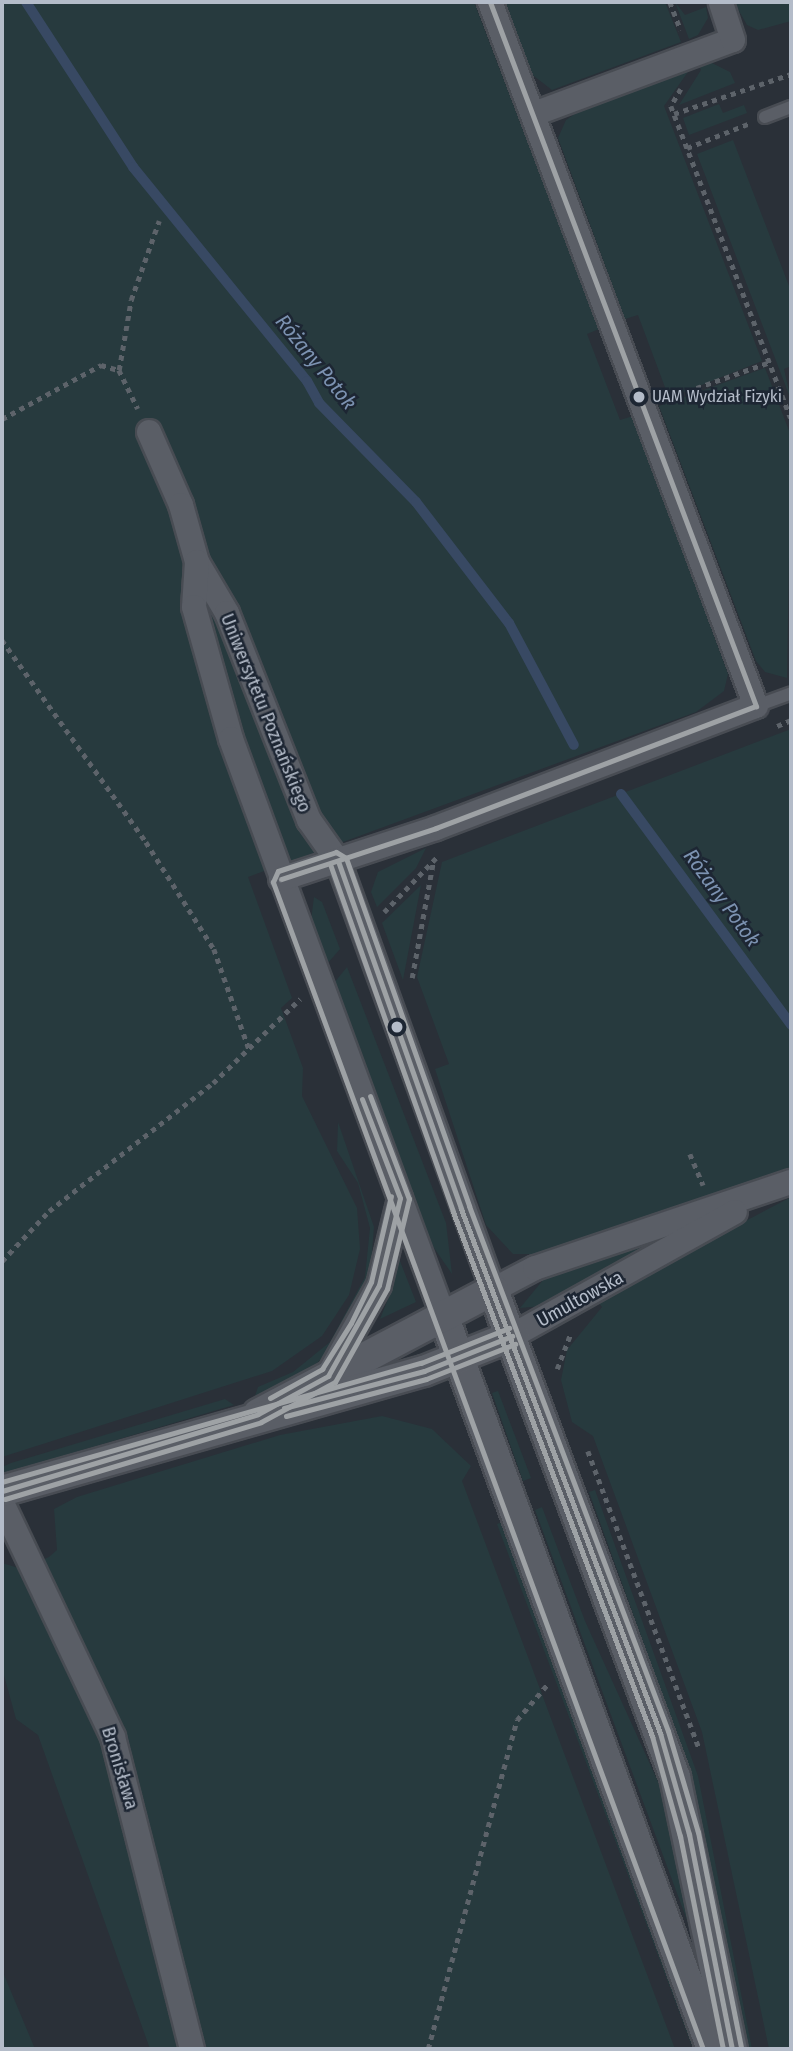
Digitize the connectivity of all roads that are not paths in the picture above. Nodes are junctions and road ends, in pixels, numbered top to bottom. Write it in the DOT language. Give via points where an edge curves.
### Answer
graph roads {
  1 [pos="490,2"];
  2 [pos="722,2"];
  3 [pos="791,107"];
  4 [pos="534,114"];
  5 [pos="765,117"];
  6 [pos="149,432"];
  7 [pos="197,562"];
  8 [pos="791,693"];
  9 [pos="756,706"];
  10 [pos="338,861"];
  11 [pos="281,879"];
  12 [pos="780,1187"];
  13 [pos="400,1198"];
  14 [pos="493,1290"];
  15 [pos="443,1315"];
  16 [pos="512,1336"];
  17 [pos="459,1357"];
  18 [pos="328,1376"];
  19 [pos="258,1415"];
  20 [pos="2,1491"];
  21 [pos="2,1503"];
  22 [pos="192,2049"];
  23 [pos="712,2049"];
  24 [pos="732,2049"];
  1 -- 4 [label="street"];
  2 -- 4 [label="street" via="733,40"];
  3 -- 5 [label="lane"];
  4 -- 9 [label="street"];
  6 -- 7 [label="street, Uniwersytetu Poznańskiego" via="181,505"];
  7 -- 10 [label="street, Uniwersytetu Poznańskiego" via="227,613 309,820"];
  7 -- 11 [label="street, Uniwersytetu Poznańskiego" via="194,607 231,738"];
  8 -- 9 [label="lane"];
  9 -- 10 [label="street"];
  10 -- 11 [label="street"];
  10 -- 14 [label="street, Uniwersytetu Poznańskiego"];
  11 -- 13 [label="street, Uniwersytetu Poznańskiego"];
  12 -- 14 [label="street, Umultowska" via="535,1268"];
  12 -- 16 [label="street, Umultowska"];
  13 -- 15 [label="street, Uniwersytetu Poznańskiego"];
  13 -- 18 [label="street" via="379,1286"];
  14 -- 15 [label="street, Umultowska"];
  14 -- 16 [label="street, Uniwersytetu Poznańskiego"];
  15 -- 17 [label="street"];
  15 -- 18 [label="street, Umultowska"];
  16 -- 17 [label="street, Umultowska"];
  16 -- 24 [label="street, Uniwersytetu Poznańskiego" via="675,1777"];
  17 -- 19 [label="street, Umultowska"];
  17 -- 23 [label="street"];
  18 -- 19 [label="street, Umultowska"];
  19 -- 20 [label="street, Umultowska"];
  21 -- 22 [label="street, Bronisława" via="113,1737"];
}
